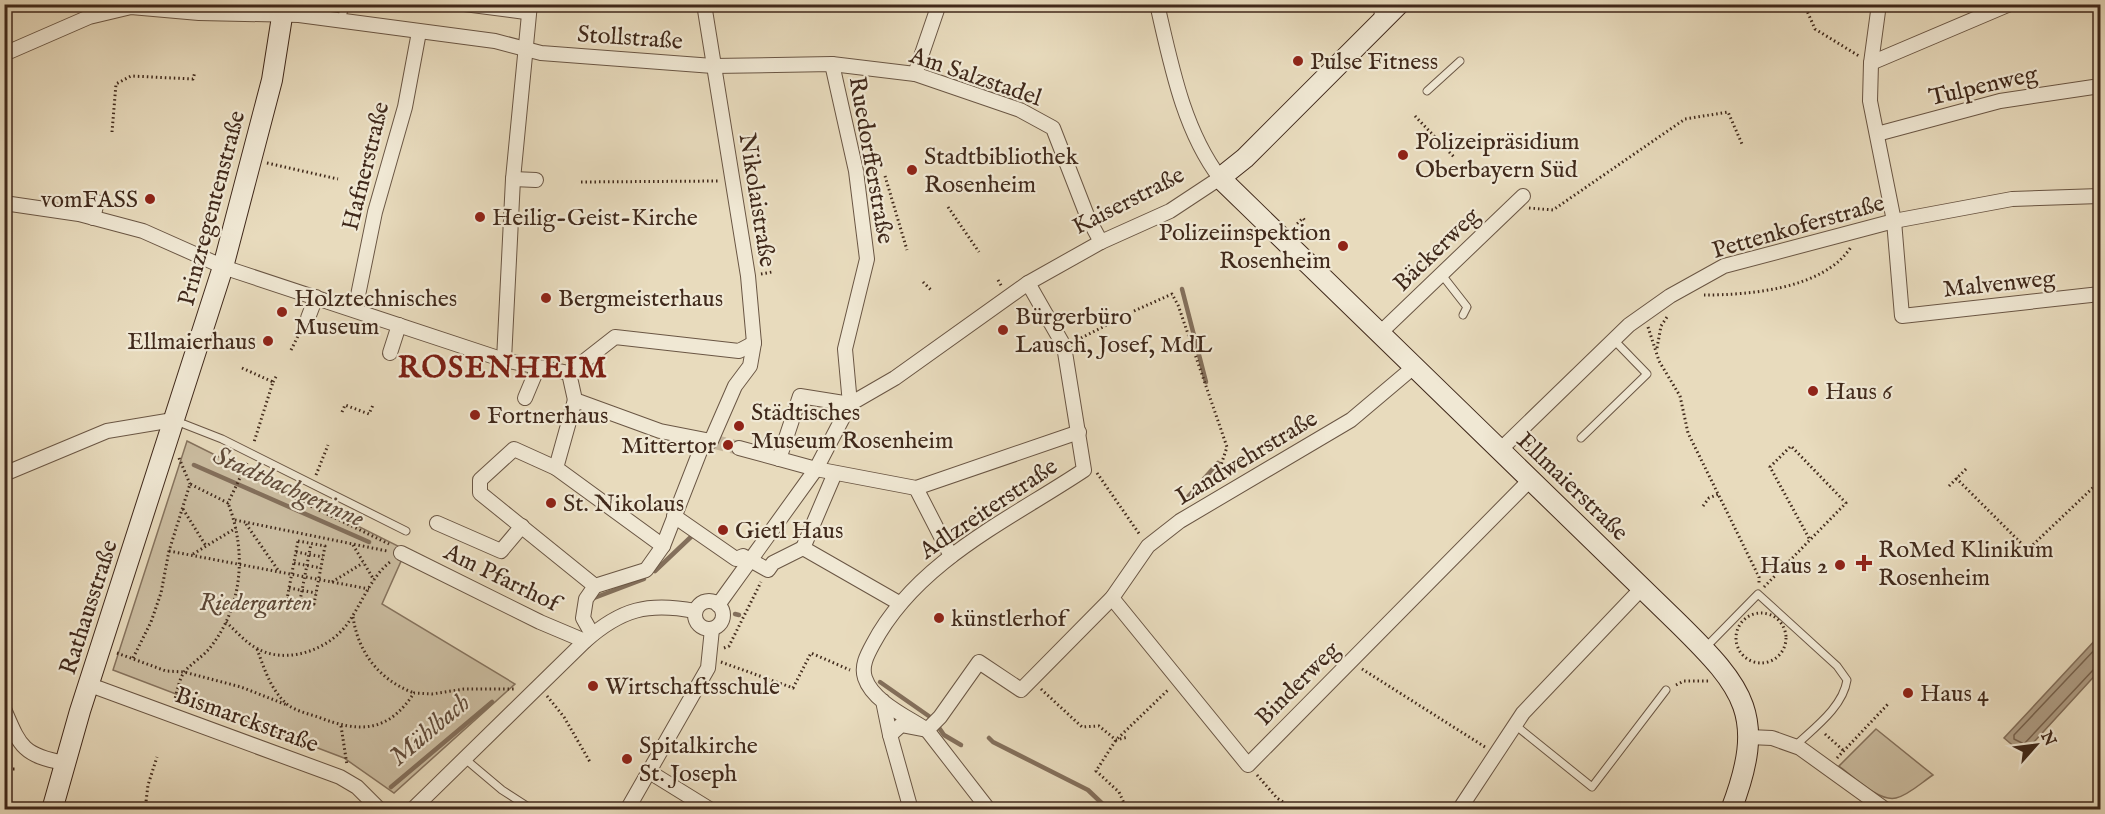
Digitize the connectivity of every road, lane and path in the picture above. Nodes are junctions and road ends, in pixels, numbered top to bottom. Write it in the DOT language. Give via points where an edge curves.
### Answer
graph roads {
  1 [pos="346,4"];
  2 [pos="437,4"];
  3 [pos="704,4"];
  4 [pos="939,4"];
  5 [pos="1157,4"];
  6 [pos="1398,4"];
  7 [pos="1804,4"];
  8 [pos="1879,4"];
  9 [pos="2010,4"];
  10 [pos="284,9"];
  11 [pos="530,10"];
  12 [pos="86,11"];
  13 [pos="1378,14"];
  14 [pos="340,22"];
  15 [pos="419,32"];
  16 [pos="527,50"];
  17 [pos="4,54"];
  18 [pos="1460,61"];
  19 [pos="1870,63"];
  20 [pos="832,64"];
  21 [pos="713,66"];
  22 [pos="195,72"];
  23 [pos="915,74"];
  24 [pos="2100,86"];
  25 [pos="1427,91"];
  26 [pos="1415,116"];
  27 [pos="112,132"];
  28 [pos="1877,134"];
  29 [pos="1742,144"];
  30 [pos="1455,158"];
  31 [pos="262,162"];
  32 [pos="885,176"];
  33 [pos="1220,178"];
  34 [pos="338,179"];
  35 [pos="513,179"];
  36 [pos="536,180"];
  37 [pos="581,182"];
  38 [pos="732,182"];
  39 [pos="2100,196"];
  40 [pos="1519,200"];
  41 [pos="97,202"];
  42 [pos="4,203"];
  43 [pos="948,207"];
  44 [pos="93,218"];
  45 [pos="1894,221"];
  46 [pos="1861,231"];
  47 [pos="1101,243"];
  48 [pos="907,250"];
  49 [pos="979,252"];
  50 [pos="215,263"];
  51 [pos="229,269"];
  52 [pos="1442,275"];
  53 [pos="923,282"];
  54 [pos="1028,283"];
  55 [pos="932,291"];
  56 [pos="2100,294"];
  57 [pos="1696,295"];
  58 [pos="316,297"];
  59 [pos="355,310"];
  60 [pos="1134,311"];
  61 [pos="1670,312"];
  62 [pos="1463,315"];
  63 [pos="1642,315"];
  64 [pos="308,318"];
  65 [pos="1113,322"];
  66 [pos="399,325"];
  67 [pos="1380,333"];
  68 [pos="298,336"];
  69 [pos="1613,339"];
  70 [pos="754,343"];
  71 [pos="1065,346"];
  72 [pos="1657,349"];
  73 [pos="291,350"];
  74 [pos="390,353"];
  75 [pos="504,360"];
  76 [pos="1415,366"];
  77 [pos="538,367"];
  78 [pos="242,368"];
  79 [pos="569,373"];
  80 [pos="277,375"];
  81 [pos="273,382"];
  82 [pos="525,398"];
  83 [pos="576,400"];
  84 [pos="850,404"];
  85 [pos="372,405"];
  86 [pos="342,412"];
  87 [pos="173,420"];
  88 [pos="1079,432"];
  89 [pos="1581,438"];
  90 [pos="704,441"];
  91 [pos="328,445"];
  92 [pos="739,448"];
  93 [pos="175,450"];
  94 [pos="1500,450"];
  95 [pos="251,454"];
  96 [pos="779,459"];
  97 [pos="1083,463"];
  98 [pos="1968,467"];
  99 [pos="556,468"];
  100 [pos="816,469"];
  101 [pos="835,472"];
  102 [pos="4,474"];
  103 [pos="241,475"];
  104 [pos="1956,478"];
  105 [pos="1530,480"];
  106 [pos="2100,481"];
  107 [pos="190,484"];
  108 [pos="312,484"];
  109 [pos="1949,486"];
  110 [pos="916,488"];
  111 [pos="1719,494"];
  112 [pos="1194,498"];
  113 [pos="228,503"];
  114 [pos="1703,506"];
  115 [pos="183,508"];
  116 [pos="674,516"];
  117 [pos="234,520"];
  118 [pos="245,523"];
  119 [pos="437,523"];
  120 [pos="522,526"];
  121 [pos="237,528"];
  122 [pos="406,531"];
  123 [pos="1810,540"];
  124 [pos="311,544"];
  125 [pos="352,544"];
  126 [pos="206,546"];
  127 [pos="663,546"];
  128 [pos="1148,546"];
  129 [pos="803,548"];
  130 [pos="396,549"];
  131 [pos="169,550"];
  132 [pos="2028,550"];
  133 [pos="296,552"];
  134 [pos="309,554"];
  135 [pos="191,555"];
  136 [pos="951,556"];
  137 [pos="323,557"];
  138 [pos="2020,557"];
  139 [pos="750,561"];
  140 [pos="294,563"];
  141 [pos="363,563"];
  142 [pos="240,564"];
  143 [pos="307,566"];
  144 [pos="321,568"];
  145 [pos="768,570"];
  146 [pos="279,572"];
  147 [pos="292,574"];
  148 [pos="305,576"];
  149 [pos="319,579"];
  150 [pos="374,580"];
  151 [pos="332,582"];
  152 [pos="595,586"];
  153 [pos="289,588"];
  154 [pos="1642,588"];
  155 [pos="369,589"];
  156 [pos="302,590"];
  157 [pos="316,593"];
  158 [pos="1758,594"];
  159 [pos="1112,598"];
  160 [pos="300,601"];
  161 [pos="898,603"];
  162 [pos="718,605"];
  163 [pos="695,611"];
  164 [pos="353,615"];
  165 [pos="226,622"];
  166 [pos="712,629"];
  167 [pos="588,638"];
  168 [pos="257,649"];
  169 [pos="1705,649"];
  170 [pos="113,652"];
  171 [pos="716,654"];
  172 [pos="1742,656"];
  173 [pos="134,658"];
  174 [pos="1350,661"];
  175 [pos="184,672"];
  176 [pos="1726,674"];
  177 [pos="864,677"];
  178 [pos="1031,680"];
  179 [pos="1179,680"];
  180 [pos="90,685"];
  181 [pos="538,687"];
  182 [pos="1666,690"];
  183 [pos="414,693"];
  184 [pos="883,701"];
  185 [pos="1889,703"];
  186 [pos="289,706"];
  187 [pos="4,709"];
  188 [pos="170,715"];
  189 [pos="933,723"];
  190 [pos="1515,725"];
  191 [pos="8,726"];
  192 [pos="341,726"];
  193 [pos="890,735"];
  194 [pos="1128,737"];
  195 [pos="1749,737"];
  196 [pos="1116,740"];
  197 [pos="1795,746"];
  198 [pos="1496,754"];
  199 [pos="157,757"];
  200 [pos="464,758"];
  201 [pos="590,762"];
  202 [pos="64,763"];
  203 [pos="1248,765"];
  204 [pos="1828,768"];
  205 [pos="4,770"];
  206 [pos="15,770"];
  207 [pos="648,771"];
  208 [pos="350,782"];
  209 [pos="52,810"];
  210 [pos="145,810"];
  211 [pos="380,810"];
  212 [pos="412,810"];
  213 [pos="533,810"];
  214 [pos="627,810"];
  215 [pos="711,810"];
  216 [pos="911,810"];
  217 [pos="989,810"];
  218 [pos="1127,810"];
  219 [pos="1295,810"];
  220 [pos="1459,810"];
  221 [pos="1731,810"];
  222 [pos="1886,810"];
  1 -- 14 [label="lane"];
  2 -- 11 [label="lane"];
  3 -- 21 [label="street, Nikolaistraße"];
  4 -- 23 [label="street"];
  5 -- 33 [label="street" via="1174,79 1203,155"];
  6 -- 13 [label="street, Kaiserstraße"];
  7 -- 19 [label="path" via="1815,29"];
  8 -- 19 [label="street"];
  9 -- 19 [label="street"];
  10 -- 12 [label="street, Stollstraße" via="199,13 131,8"];
  10 -- 14 [label="street, Stollstraße"];
  10 -- 87 [label="street, Prinzregentenstraße" via="272,80 226,256"];
  11 -- 16 [label="street"];
  12 -- 17 [label="street, Stollstraße"];
  13 -- 33 [label="street, Kaiserstraße" via="1245,158"];
  14 -- 15 [label="street, Stollstraße"];
  15 -- 16 [label="street, Stollstraße" via="495,41"];
  15 -- 59 [label="street, Hafnerstraße" via="405,107 375,212"];
  16 -- 21 [label="street, Stollstraße"];
  16 -- 35 [label="street"];
  18 -- 25 [label="lane"];
  19 -- 28 [label="street" via="1870,101"];
  20 -- 21 [label="street, Stollstraße"];
  20 -- 23 [label="street, Am Salzstadel"];
  20 -- 84 [label="street, Ruedorfferstraße" via="856,171 867,259 845,349"];
  21 -- 38 [label="street, Nikolaistraße"];
  22 -- 27 [label="path" via="193,79 131,76 116,84"];
  23 -- 47 [label="street, Am Salzstadel" via="1020,110 1053,128"];
  24 -- 28 [label="street, Tulpenweg" via="2000,101"];
  26 -- 30 [label="path"];
  28 -- 45 [label="street"];
  29 -- 40 [label="path" via="1728,111 1685,119 1553,210 1533,210"];
  31 -- 34 [label="path"];
  32 -- 48 [label="path"];
  33 -- 47 [label="street, Kaiserstraße" via="1170,211"];
  33 -- 67 [label="street, Ellmaierstraße"];
  35 -- 36 [label="street"];
  35 -- 75 [label="street"];
  37 -- 38 [label="path"];
  38 -- 70 [label="street, Nikolaistraße" via="748,276"];
  39 -- 45 [label="street, Pettenkoferstraße" via="2012,199"];
  40 -- 52 [label="street, Bäckerweg"];
  41 -- 44 [label="street"];
  42 -- 44 [label="street"];
  43 -- 49 [label="path"];
  44 -- 50 [label="street" via="143,231"];
  45 -- 46 [label="street, Pettenkoferstraße"];
  45 -- 56 [label="street, Malvenweg" via="1902,316"];
  46 -- 57 [label="path" via="1843,259 1812,277 1755,294"];
  46 -- 63 [label="street, Pettenkoferstraße" via="1724,266"];
  47 -- 54 [label="street, Kaiserstraße"];
  51 -- 58 [label="street"];
  52 -- 62 [label="lane" via="1467,307"];
  52 -- 67 [label="street, Bäckerweg"];
  53 -- 55 [label="path"];
  54 -- 71 [label="street"];
  54 -- 84 [label="street, Kaiserstraße" via="895,378"];
  58 -- 59 [label="street"];
  58 -- 64 [label="street"];
  59 -- 66 [label="street"];
  60 -- 112 [label="path" via="1172,294 1227,447 1220,468"];
  61 -- 72 [label="path" via="1661,326"];
  63 -- 69 [label="street, Pettenkoferstraße"];
  63 -- 72 [label="path"];
  65 -- 71 [label="path"];
  66 -- 74 [label="street"];
  66 -- 75 [label="street"];
  67 -- 76 [label="street, Ellmaierstraße"];
  68 -- 73 [label="path"];
  69 -- 89 [label="lane" via="1647,374"];
  69 -- 94 [label="street, Pettenkoferstraße"];
  70 -- 79 [label="street" via="739,351 615,337"];
  70 -- 90 [label="street" via="750,366 735,386 711,441"];
  71 -- 88 [label="street, Adlzreiterstraße"];
  72 -- 111 [label="path" via="1659,361 1680,396 1688,433"];
  75 -- 77 [label="street"];
  76 -- 94 [label="street, Ellmaierstraße"];
  76 -- 128 [label="street, Landwehrstraße" via="1351,420 1180,522"];
  77 -- 79 [label="street"];
  77 -- 82 [label="street"];
  78 -- 81 [label="path"];
  79 -- 83 [label="street"];
  80 -- 81 [label="path"];
  81 -- 95 [label="path"];
  83 -- 90 [label="street" via="660,431"];
  83 -- 99 [label="street"];
  84 -- 96 [label="street" via="800,396"];
  84 -- 100 [label="street"];
  85 -- 86 [label="path" via="369,414 345,405"];
  87 -- 95 [label="lane"];
  87 -- 102 [label="street" via="107,431"];
  87 -- 180 [label="street, Rathausstraße"];
  88 -- 97 [label="street, Adlzreiterstraße"];
  88 -- 110 [label="street"];
  90 -- 116 [label="street"];
  91 -- 108 [label="path"];
  92 -- 96 [label="street"];
  93 -- 107 [label="path"];
  94 -- 105 [label="street, Ellmaierstraße"];
  95 -- 103 [label="path"];
  95 -- 108 [label="lane"];
  96 -- 100 [label="street"];
  97 -- 128 [label="path" via="1092,465"];
  97 -- 136 [label="street, Adlzreiterstraße"];
  98 -- 104 [label="path"];
  99 -- 120 [label="street" via="514,449 480,480 480,493"];
  99 -- 127 [label="street"];
  100 -- 101 [label="street"];
  100 -- 139 [label="street"];
  101 -- 110 [label="street"];
  101 -- 129 [label="street"];
  103 -- 113 [label="path"];
  103 -- 130 [label="path"];
  104 -- 109 [label="path"];
  104 -- 132 [label="path"];
  105 -- 154 [label="street, Ellmaierstraße"];
  105 -- 174 [label="street, Binderweg"];
  106 -- 132 [label="path"];
  107 -- 113 [label="path"];
  107 -- 115 [label="path"];
  108 -- 122 [label="lane"];
  110 -- 136 [label="street"];
  111 -- 114 [label="path"];
  111 -- 158 [label="path" via="1759,577"];
  113 -- 117 [label="path"];
  115 -- 126 [label="path"];
  115 -- 131 [label="path"];
  116 -- 127 [label="street"];
  116 -- 139 [label="street" via="736,559 743,555"];
  117 -- 118 [label="path"];
  117 -- 121 [label="path"];
  118 -- 125 [label="path"];
  118 -- 146 [label="path"];
  119 -- 120 [label="street" via="501,551"];
  120 -- 152 [label="street"];
  121 -- 126 [label="path"];
  121 -- 142 [label="path"];
  123 -- 123 [label="path" via="1770,467 1791,446 1846,503"];
  123 -- 158 [label="path"];
  124 -- 133 [label="path" via="298,541"];
  124 -- 134 [label="path"];
  124 -- 137 [label="path" via="325,546"];
  125 -- 130 [label="path"];
  125 -- 141 [label="path"];
  126 -- 135 [label="path"];
  127 -- 152 [label="street" via="646,570"];
  128 -- 159 [label="street, Landwehrstraße"];
  129 -- 145 [label="street" via="773,563"];
  129 -- 161 [label="street"];
  130 -- 150 [label="path"];
  130 -- 167 [label="street, Am Pfarrhof" via="540,622"];
  131 -- 135 [label="path"];
  131 -- 173 [label="path" via="151,622"];
  132 -- 138 [label="path"];
  133 -- 134 [label="path"];
  133 -- 140 [label="path"];
  134 -- 137 [label="path"];
  134 -- 143 [label="path"];
  135 -- 142 [label="path"];
  136 -- 161 [label="street, Adlzreiterstraße"];
  137 -- 144 [label="path"];
  139 -- 145 [label="street"];
  139 -- 162 [label="street"];
  140 -- 143 [label="path"];
  140 -- 147 [label="path"];
  141 -- 150 [label="path"];
  141 -- 151 [label="path"];
  142 -- 146 [label="path"];
  142 -- 165 [label="path"];
  143 -- 144 [label="path"];
  143 -- 148 [label="path"];
  144 -- 149 [label="path"];
  145 -- 171 [label="path" via="729,646"];
  146 -- 147 [label="path"];
  147 -- 148 [label="path"];
  147 -- 153 [label="path"];
  148 -- 149 [label="path"];
  148 -- 156 [label="path"];
  149 -- 151 [label="path"];
  149 -- 157 [label="path"];
  150 -- 155 [label="path"];
  151 -- 155 [label="path"];
  152 -- 167 [label="street" via="586,599 583,618"];
  153 -- 156 [label="path"];
  153 -- 160 [label="path" via="287,599"];
  154 -- 169 [label="street, Ellmaierstraße"];
  154 -- 190 [label="street"];
  155 -- 164 [label="path"];
  156 -- 157 [label="path"];
  156 -- 160 [label="path"];
  157 -- 160 [label="path" via="314,604"];
  158 -- 169 [label="lane"];
  158 -- 197 [label="lane" via="1848,680 1837,704"];
  159 -- 178 [label="street, Landwehrstraße"];
  159 -- 179 [label="street, Binderweg"];
  161 -- 177 [label="street, Adlzreiterstraße" via="867,655"];
  162 -- 163 [label="street" via="705,602"];
  162 -- 166 [label="street" via="723,619"];
  163 -- 166 [label="street" via="697,623"];
  163 -- 167 [label="street" via="654,607 635,610 612,618"];
  164 -- 168 [label="path" via="335,638 308,652 287,655"];
  164 -- 183 [label="path" via="356,634 370,660 402,688"];
  165 -- 168 [label="path"];
  165 -- 175 [label="path" via="209,648"];
  166 -- 171 [label="street"];
  167 -- 181 [label="street"];
  168 -- 186 [label="path" via="265,673"];
  169 -- 176 [label="street, Ellmaierstraße"];
  170 -- 173 [label="path"];
  171 -- 177 [label="path" via="793,688 811,653"];
  171 -- 207 [label="street"];
  172 -- 172 [label="path" via="1752,663 1765,664 1777,659 1785,649 1787,636 1783,625 1773,616 1750,615 1736,633 1736,645"];
  173 -- 175 [label="path" via="158,669"];
  174 -- 198 [label="path"];
  174 -- 203 [label="street, Binderweg"];
  175 -- 186 [label="path" via="241,687"];
  175 -- 188 [label="path"];
  176 -- 182 [label="path" via="1708,682 1684,681"];
  176 -- 195 [label="street, Ellmaierstraße" via="1744,708"];
  177 -- 184 [label="street"];
  178 -- 189 [label="street" via="1021,690 979,662"];
  178 -- 196 [label="path" via="1082,727 1099,726"];
  179 -- 196 [label="path"];
  179 -- 203 [label="street, Binderweg"];
  180 -- 188 [label="street, Bismarckstraße"];
  180 -- 202 [label="street, Rathausstraße"];
  181 -- 183 [label="path"];
  181 -- 200 [label="street"];
  181 -- 201 [label="path" via="555,703"];
  182 -- 190 [label="lane" via="1592,787"];
  183 -- 192 [label="path" via="394,717 376,726"];
  184 -- 189 [label="street"];
  184 -- 193 [label="street"];
  185 -- 204 [label="path"];
  186 -- 192 [label="path"];
  187 -- 191 [label="street"];
  188 -- 208 [label="street, Bismarckstraße"];
  189 -- 193 [label="street" via="901,725"];
  189 -- 217 [label="street"];
  190 -- 198 [label="street"];
  191 -- 202 [label="street" via="29,753"];
  192 -- 208 [label="path"];
  193 -- 216 [label="street"];
  194 -- 196 [label="path"];
  195 -- 197 [label="street" via="1772,738"];
  195 -- 221 [label="street, Ellmaierstraße" via="1744,775"];
  196 -- 218 [label="path" via="1096,771 1119,792"];
  197 -- 204 [label="street"];
  198 -- 220 [label="street"];
  199 -- 210 [label="path"];
  200 -- 212 [label="street"];
  200 -- 213 [label="lane"];
  202 -- 209 [label="street, Rathausstraße"];
  203 -- 219 [label="path" via="1277,798"];
  204 -- 222 [label="street"];
  205 -- 206 [label="path"];
  207 -- 214 [label="street"];
  207 -- 215 [label="street"];
  208 -- 211 [label="street, Bismarckstraße"];
}
